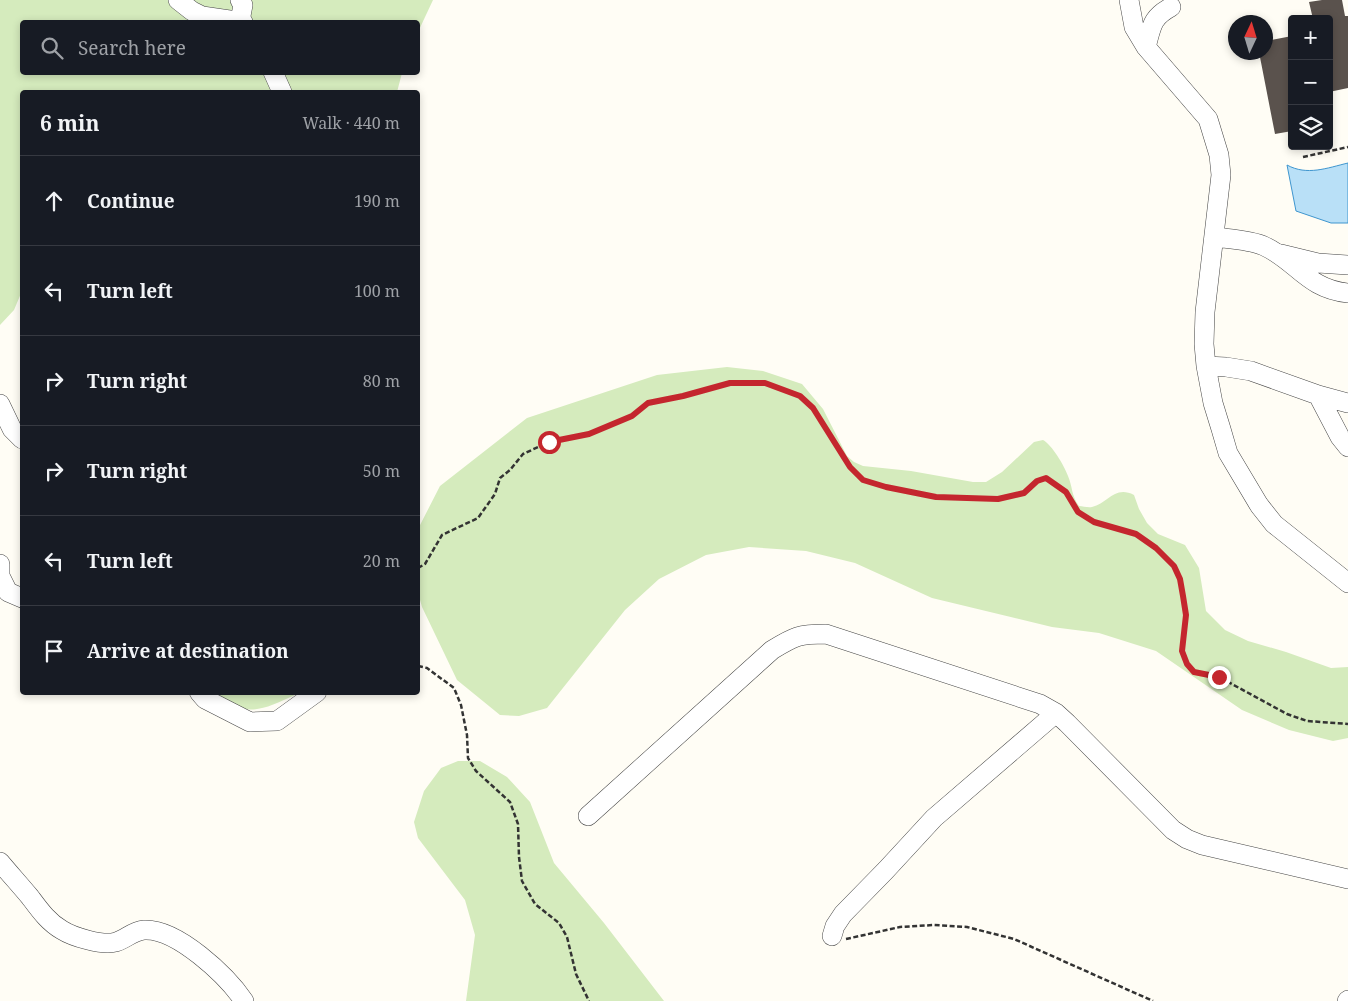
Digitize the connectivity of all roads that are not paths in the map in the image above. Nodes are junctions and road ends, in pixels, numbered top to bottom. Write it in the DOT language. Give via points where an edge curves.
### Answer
graph roads {
  1 [pos="178,0"];
  2 [pos="240,0"];
  3 [pos="1129,0"];
  4 [pos="1174,2"];
  5 [pos="229,20"];
  6 [pos="242,20"];
  7 [pos="1146,47"];
  8 [pos="274,75"];
  9 [pos="281,90"];
  10 [pos="1214,236"];
  11 [pos="1273,252"];
  12 [pos="1348,265"];
  13 [pos="1348,293"];
  14 [pos="1206,366"];
  15 [pos="1318,395"];
  16 [pos="1348,403"];
  17 [pos="0,404"];
  18 [pos="20,437"];
  19 [pos="1348,447"];
  20 [pos="0,564"];
  21 [pos="1348,583"];
  22 [pos="20,597"];
  23 [pos="202,695"];
  24 [pos="313,695"];
  25 [pos="1056,713"];
  26 [pos="588,816"];
  27 [pos="0,862"];
  28 [pos="1348,880"];
  29 [pos="832,936"];
  30 [pos="244,1001"];
  1 -- 5 [label="street" via="202,16"];
  2 -- 6 [label="street"];
  3 -- 7 [label="street" via="1134,27"];
  4 -- 7 [label="street" via="1158,14"];
  7 -- 10 [label="street" via="1208,119 1214,135 1221,175"];
  8 -- 9 [label="street"];
  10 -- 11 [label="street" via="1260,245"];
  10 -- 14 [label="street" via="1205,312"];
  11 -- 12 [label="street" via="1318,263"];
  11 -- 13 [label="street" via="1320,286"];
  14 -- 15 [label="street" via="1251,371"];
  14 -- 21 [label="street" via="1228,452 1260,505 1274,524"];
  15 -- 16 [label="street"];
  15 -- 19 [label="street"];
  17 -- 18 [label="street"];
  20 -- 22 [label="street" via="0,576 8,592"];
  23 -- 24 [label="street" via="250,722 277,721"];
  25 -- 26 [label="street" via="1040,704 826,634 795,636 772,650"];
  25 -- 28 [label="street" via="1173,830 1187,839"];
  25 -- 29 [label="street" via="934,818 842,914"];
  27 -- 30 [label="street" via="49,920 62,930 110,943 144,930 165,935 200,955"];
}
